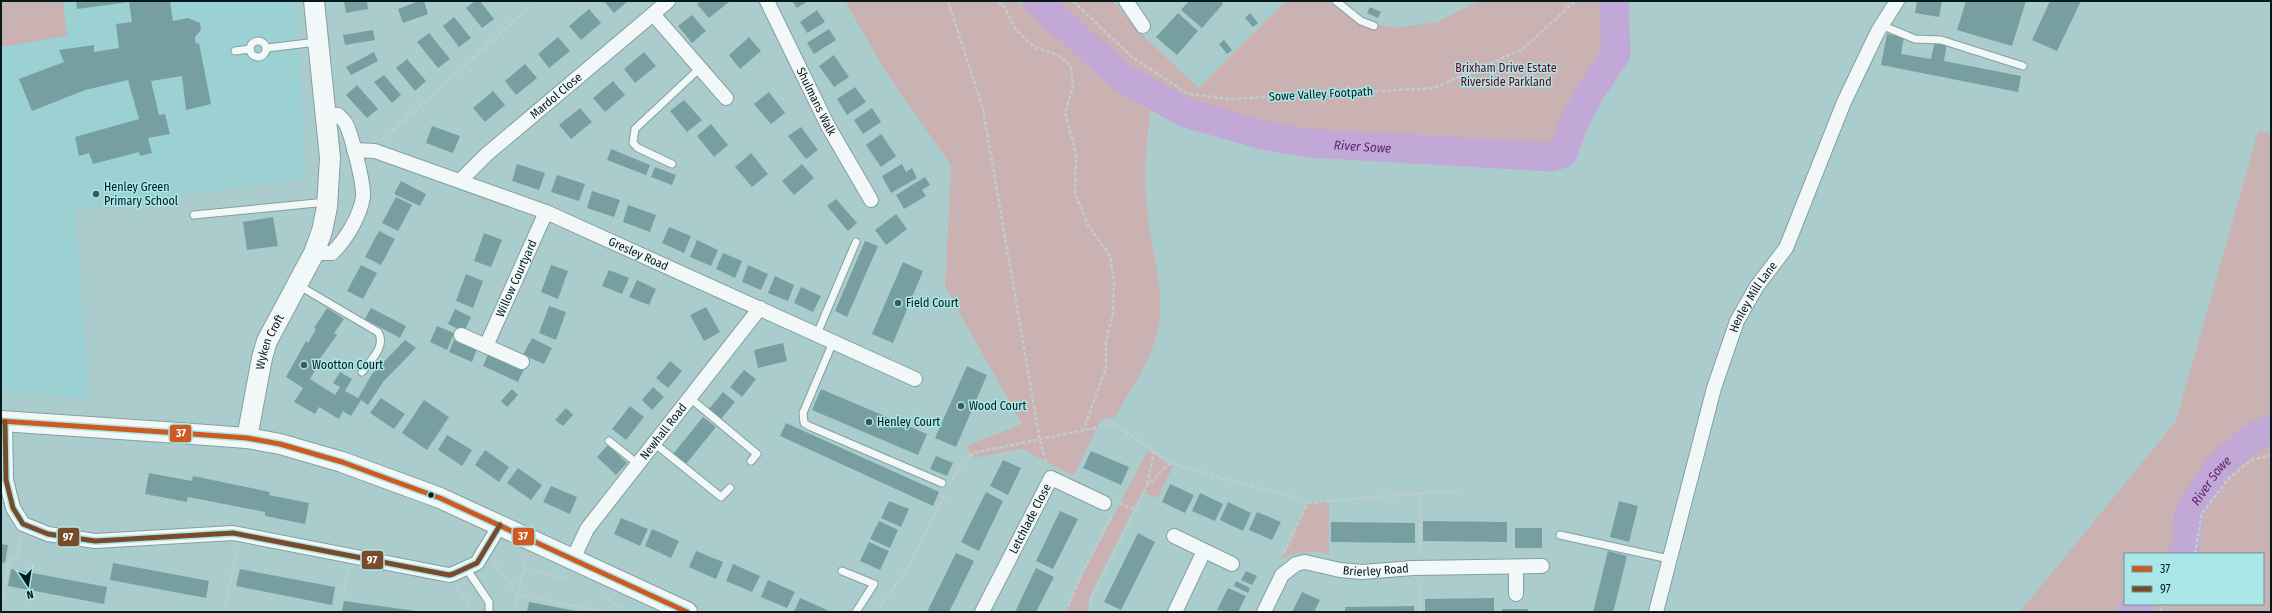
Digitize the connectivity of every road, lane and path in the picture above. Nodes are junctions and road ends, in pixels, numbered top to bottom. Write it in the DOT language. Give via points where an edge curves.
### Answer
graph roads {
  1 [pos="314,1"];
  2 [pos="536,1"];
  3 [pos="668,1"];
  4 [pos="767,1"];
  5 [pos="948,1"];
  6 [pos="998,1"];
  7 [pos="1073,1"];
  8 [pos="1336,1"];
  9 [pos="1575,1"];
  10 [pos="1897,1"];
  11 [pos="1129,2"];
  12 [pos="653,14"];
  13 [pos="1881,25"];
  14 [pos="1143,26"];
  15 [pos="1374,26"];
  16 [pos="319,42"];
  17 [pos="267,48"];
  18 [pos="250,49"];
  19 [pos="235,51"];
  20 [pos="2023,66"];
  21 [pos="700,68"];
  22 [pos="726,98"];
  23 [pos="326,114"];
  24 [pos="354,150"];
  25 [pos="375,151"];
  26 [pos="672,164"];
  27 [pos="461,180"];
  28 [pos="871,200"];
  29 [pos="327,202"];
  30 [pos="546,212"];
  31 [pos="194,215"];
  32 [pos="856,242"];
  33 [pos="314,253"];
  34 [pos="298,285"];
  35 [pos="760,308"];
  36 [pos="461,334"];
  37 [pos="817,334"];
  38 [pos="834,342"];
  39 [pos="486,346"];
  40 [pos="522,362"];
  41 [pos="362,372"];
  42 [pos="915,379"];
  43 [pos="690,398"];
  44 [pos="3,421"];
  45 [pos="1084,429"];
  46 [pos="246,438"];
  47 [pos="609,441"];
  48 [pos="1040,441"];
  49 [pos="654,444"];
  50 [pos="1154,451"];
  51 [pos="2271,455"];
  52 [pos="751,461"];
  53 [pos="1170,463"];
  54 [pos="638,464"];
  55 [pos="1051,478"];
  56 [pos="952,482"];
  57 [pos="942,483"];
  58 [pos="1147,486"];
  59 [pos="730,488"];
  60 [pos="948,488"];
  61 [pos="1462,491"];
  62 [pos="1421,493"];
  63 [pos="1104,503"];
  64 [pos="1308,503"];
  65 [pos="1135,510"];
  66 [pos="23,524"];
  67 [pos="500,525"];
  68 [pos="242,535"];
  69 [pos="1560,535"];
  70 [pos="1174,536"];
  71 [pos="533,540"];
  72 [pos="485,550"];
  73 [pos="1204,551"];
  74 [pos="2195,553"];
  75 [pos="351,555"];
  76 [pos="573,559"];
  77 [pos="1670,559"];
  78 [pos="1232,564"];
  79 [pos="1542,566"];
  80 [pos="1516,567"];
  81 [pos="1420,568"];
  82 [pos="523,569"];
  83 [pos="1288,569"];
  84 [pos="460,571"];
  85 [pos="842,571"];
  86 [pos="576,581"];
  87 [pos="596,591"];
  88 [pos="517,594"];
  89 [pos="1516,594"];
  90 [pos="343,595"];
  91 [pos="1,608"];
  92 [pos="224,612"];
  93 [pos="469,612"];
  94 [pos="489,612"];
  95 [pos="514,612"];
  96 [pos="605,612"];
  97 [pos="624,612"];
  98 [pos="687,612"];
  99 [pos="856,612"];
  100 [pos="876,612"];
  101 [pos="982,612"];
  102 [pos="1066,612"];
  103 [pos="1090,612"];
  104 [pos="1175,612"];
  105 [pos="1264,612"];
  106 [pos="1420,612"];
  107 [pos="1656,612"];
  1 -- 16 [label="main road, Wyken Croft"];
  2 -- 25 [label="path" via="383,138"];
  3 -- 12 [label="street, Mardol Close"];
  4 -- 28 [label="street, Shulmans Walk" via="828,126"];
  5 -- 48 [label="path" via="983,109"];
  6 -- 45 [label="path" via="1016,30 1034,47 1058,56 1071,66 1073,87 1066,113 1076,154 1075,193 1088,225 1110,256 1114,281 1113,307 1106,342 1106,368"];
  7 -- 9 [label="path, Sowe Valley Footpath" via="1132,58 1188,94 1230,99 1434,88 1523,49"];
  8 -- 15 [label="lane" via="1361,21"];
  10 -- 13 [label="street, Henley Mill Lane"];
  11 -- 14 [label="street"];
  12 -- 21 [label="street"];
  12 -- 27 [label="street, Mardol Close" via="487,154"];
  13 -- 20 [label="lane" via="1915,39 1941,40"];
  13 -- 77 [label="street, Henley Mill Lane" via="1844,102 1786,248 1757,286 1737,321 1714,388"];
  16 -- 17 [label="lane"];
  16 -- 23 [label="main road, Wyken Croft"];
  17 -- 18 [label="lane" via="260,40 254,42"];
  17 -- 18 [label="lane" via="265,54 258,57 251,54"];
  18 -- 19 [label="lane"];
  21 -- 22 [label="street"];
  21 -- 26 [label="lane" via="635,129 633,142 638,148"];
  23 -- 24 [label="street" via="338,115 346,123"];
  23 -- 29 [label="main road, Wyken Croft" via="330,158"];
  24 -- 25 [label="street, Gresley Road"];
  24 -- 33 [label="street" via="363,195 360,208 340,246 332,253"];
  25 -- 27 [label="street, Gresley Road"];
  27 -- 30 [label="street, Gresley Road"];
  29 -- 31 [label="lane"];
  29 -- 33 [label="main road, Wyken Croft" via="322,231"];
  30 -- 35 [label="street, Gresley Road"];
  30 -- 39 [label="street, Willow Courtyard"];
  32 -- 37 [label="lane"];
  33 -- 34 [label="main road, Wyken Croft"];
  34 -- 41 [label="lane" via="381,336 381,345"];
  34 -- 46 [label="main road, Wyken Croft" via="267,341"];
  35 -- 37 [label="street, Gresley Road"];
  35 -- 43 [label="street, Newhall Road"];
  36 -- 39 [label="street"];
  37 -- 38 [label="street, Gresley Road"];
  38 -- 42 [label="street, Gresley Road"];
  38 -- 57 [label="lane" via="803,412 804,423"];
  39 -- 40 [label="street"];
  43 -- 49 [label="street, Newhall Road"];
  43 -- 52 [label="lane" via="757,454"];
  44 -- 46 [label="main road"];
  44 -- 66 [label="street" via="6,480 13,508"];
  45 -- 48 [label="path"];
  45 -- 50 [label="path" via="1114,424"];
  46 -- 67 [label="main road" via="280,444 342,462 440,498"];
  47 -- 54 [label="lane"];
  48 -- 55 [label="path"];
  48 -- 56 [label="path" via="973,453 959,468"];
  49 -- 54 [label="street, Newhall Road"];
  49 -- 59 [label="lane" via="721,497"];
  50 -- 53 [label="path"];
  50 -- 58 [label="path"];
  51 -- 74 [label="path" via="2251,460 2228,479 2202,513"];
  53 -- 58 [label="path"];
  53 -- 64 [label="path" via="1299,498"];
  54 -- 76 [label="street, Newhall Road" via="586,529"];
  55 -- 63 [label="street, Letchlade Close"];
  55 -- 101 [label="street, Letchlade Close"];
  58 -- 65 [label="path"];
  60 -- 100 [label="path" via="905,573"];
  61 -- 62 [label="path"];
  62 -- 64 [label="path"];
  62 -- 81 [label="path"];
  64 -- 83 [label="path" via="1281,559"];
  65 -- 102 [label="path" via="1118,503 1082,573"];
  65 -- 103 [label="path" via="1092,596"];
  66 -- 68 [label="street" via="48,534 95,541 233,533"];
  66 -- 91 [label="path" via="17,556 9,561"];
  67 -- 71 [label="main road"];
  67 -- 72 [label="street"];
  68 -- 75 [label="street"];
  68 -- 92 [label="path"];
  69 -- 77 [label="lane"];
  70 -- 73 [label="street"];
  71 -- 76 [label="main road"];
  71 -- 82 [label="path" via="526,552"];
  72 -- 84 [label="street" via="477,563"];
  72 -- 88 [label="path"];
  73 -- 78 [label="street"];
  73 -- 104 [label="street"];
  75 -- 84 [label="street"];
  75 -- 90 [label="path"];
  76 -- 98 [label="main road"];
  77 -- 107 [label="street, Henley Mill Lane"];
  79 -- 80 [label="street, Brierley Road"];
  80 -- 81 [label="street, Brierley Road"];
  80 -- 89 [label="street"];
  81 -- 83 [label="street, Brierley Road" via="1351,572 1305,562"];
  81 -- 106 [label="path"];
  82 -- 86 [label="path"];
  82 -- 88 [label="path"];
  83 -- 105 [label="street" via="1282,575"];
  84 -- 93 [label="path" via="454,582 470,608"];
  84 -- 94 [label="lane" via="489,602"];
  85 -- 99 [label="lane" via="874,584"];
  87 -- 97 [label="path"];
  88 -- 95 [label="path"];
  88 -- 96 [label="path"];
}
